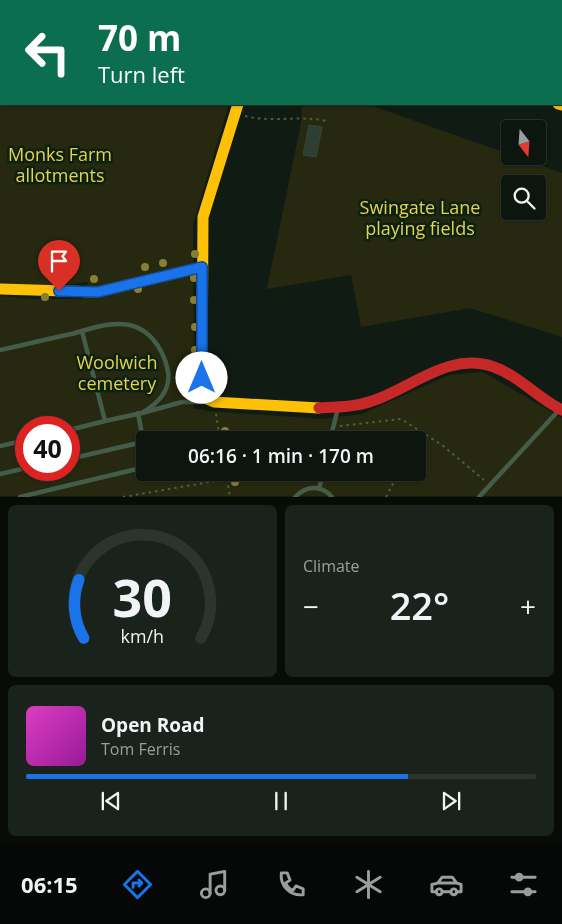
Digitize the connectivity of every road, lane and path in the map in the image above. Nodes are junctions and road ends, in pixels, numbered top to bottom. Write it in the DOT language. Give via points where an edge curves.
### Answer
graph roads {
  1 [pos="237,108"];
  2 [pos="327,121"];
  3 [pos="202,267"];
  4 [pos="0,289"];
  5 [pos="82,331"];
  6 [pos="0,350"];
  7 [pos="214,402"];
  8 [pos="338,407"];
  9 [pos="561,410"];
  10 [pos="140,413"];
  11 [pos="105,421"];
  12 [pos="80,427"];
  13 [pos="333,427"];
  14 [pos="142,431"];
  15 [pos="219,431"];
  16 [pos="332,431"];
  17 [pos="422,431"];
  18 [pos="426,434"];
  19 [pos="15,443"];
  20 [pos="136,444"];
  21 [pos="0,446"];
  22 [pos="80,456"];
  23 [pos="136,469"];
  24 [pos="15,471"];
  25 [pos="0,474"];
  26 [pos="210,481"];
  27 [pos="228,481"];
  28 [pos="321,481"];
  29 [pos="394,481"];
  30 [pos="490,485"];
  31 [pos="319,488"];
  32 [pos="20,496"];
  33 [pos="123,496"];
  34 [pos="230,496"];
  35 [pos="295,496"];
  36 [pos="332,496"];
  37 [pos="386,496"];
  38 [pos="479,496"];
  1 -- 2 [label="path" via="258,119 311,118"];
  1 -- 3 [label="street" via="203,218"];
  3 -- 4 [label="street" via="98,292"];
  3 -- 7 [label="street" via="202,393"];
  5 -- 6 [label="lane"];
  5 -- 10 [label="lane" via="120,324 153,338 166,363 169,379 162,397"];
  5 -- 11 [label="lane"];
  7 -- 8 [label="street"];
  7 -- 10 [label="lane" via="182,402"];
  7 -- 15 [label="path"];
  8 -- 9 [label="street" via="370,402 440,369 465,361 489,365"];
  8 -- 13 [label="lane"];
  9 -- 30 [label="lane"];
  10 -- 11 [label="lane"];
  10 -- 14 [label="lane"];
  11 -- 12 [label="lane"];
  13 -- 16 [label="lane"];
  13 -- 17 [label="path" via="401,419"];
  18 -- 30 [label="path"];
  19 -- 21 [label="lane"];
  20 -- 22 [label="lane"];
  23 -- 32 [label="lane"];
  24 -- 25 [label="lane"];
  26 -- 33 [label="path"];
  27 -- 34 [label="path"];
  28 -- 31 [label="lane"];
  29 -- 37 [label="path"];
  30 -- 38 [label="lane"];
  31 -- 35 [label="lane" via="308,488"];
  31 -- 36 [label="lane"];
}
